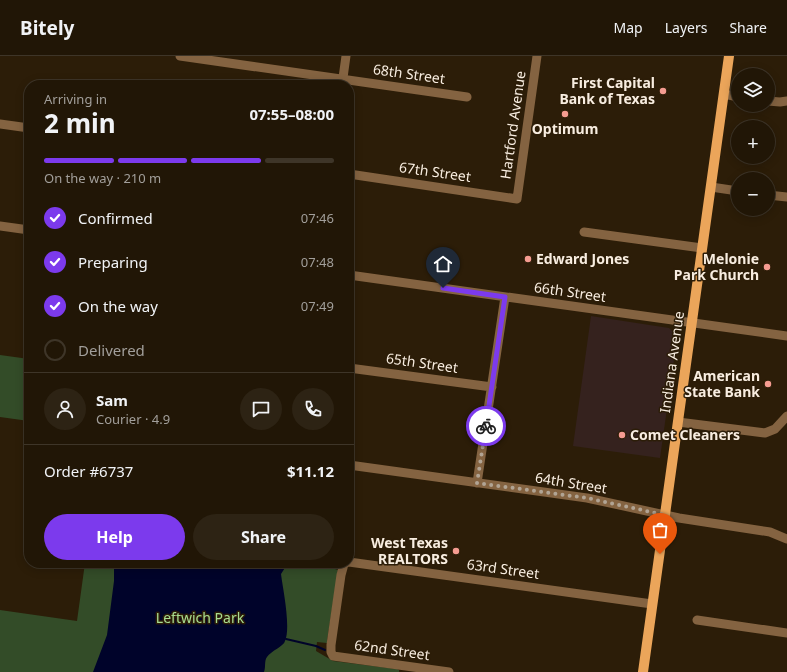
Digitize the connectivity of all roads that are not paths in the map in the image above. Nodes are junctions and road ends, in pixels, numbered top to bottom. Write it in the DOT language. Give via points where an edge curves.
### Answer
graph roads {
  1 [pos="180,56"];
  2 [pos="346,56"];
  3 [pos="537,56"];
  4 [pos="729,56"];
  5 [pos="330,80"];
  6 [pos="342,80"];
  7 [pos="354,83"];
  8 [pos="724,94"];
  9 [pos="731,95"];
  10 [pos="467,96"];
  11 [pos="775,101"];
  12 [pos="787,101"];
  13 [pos="0,124"];
  14 [pos="24,127"];
  15 [pos="354,175"];
  16 [pos="711,187"];
  17 [pos="731,190"];
  18 [pos="775,196"];
  19 [pos="787,197"];
  20 [pos="517,199"];
  21 [pos="0,226"];
  22 [pos="24,229"];
  23 [pos="584,232"];
  24 [pos="702,248"];
  25 [pos="354,276"];
  26 [pos="505,297"];
  27 [pos="692,323"];
  28 [pos="787,336"];
  29 [pos="354,369"];
  30 [pos="492,387"];
  31 [pos="787,416"];
  32 [pos="678,422"];
  33 [pos="354,466"];
  34 [pos="477,483"];
  35 [pos="665,515"];
  36 [pos="787,539"];
  37 [pos="354,563"];
  38 [pos="343,568"];
  39 [pos="652,604"];
  40 [pos="697,620"];
  41 [pos="787,633"];
  42 [pos="407,669"];
  43 [pos="449,672"];
  44 [pos="643,672"];
  1 -- 5 [label="street, 68th Street"];
  2 -- 6 [label="street"];
  3 -- 20 [label="street, Hartford Avenue"];
  4 -- 8 [label="main road, Indiana Avenue"];
  7 -- 10 [label="street, 68th Street"];
  8 -- 9 [label="street"];
  8 -- 16 [label="main road, Indiana Avenue"];
  11 -- 12 [label="street"];
  13 -- 14 [label="street"];
  15 -- 20 [label="street, 67th Street"];
  16 -- 17 [label="street"];
  16 -- 24 [label="main road, Indiana Avenue"];
  18 -- 19 [label="street"];
  21 -- 22 [label="street"];
  23 -- 24 [label="street"];
  24 -- 27 [label="main road, Indiana Avenue"];
  25 -- 26 [label="street, 66th Street"];
  26 -- 27 [label="street, 66th Street"];
  26 -- 30 [label="street"];
  27 -- 28 [label="street, 66th Street"];
  27 -- 32 [label="main road, Indiana Avenue"];
  29 -- 30 [label="street, 65th Street"];
  30 -- 34 [label="street"];
  31 -- 32 [label="street" via="772,435"];
  32 -- 35 [label="main road, Indiana Avenue"];
  33 -- 34 [label="street, 64th Street"];
  34 -- 35 [label="street, 64th Street" via="587,498"];
  35 -- 36 [label="street, 64th Street" via="770,532"];
  35 -- 39 [label="main road, Indiana Avenue"];
  37 -- 39 [label="street, 63rd Street"];
  38 -- 42 [label="street, 62nd Street" via="331,645 333,656"];
  39 -- 44 [label="main road, Indiana Avenue"];
  40 -- 41 [label="street"];
  42 -- 43 [label="street, 62nd Street"];
}
